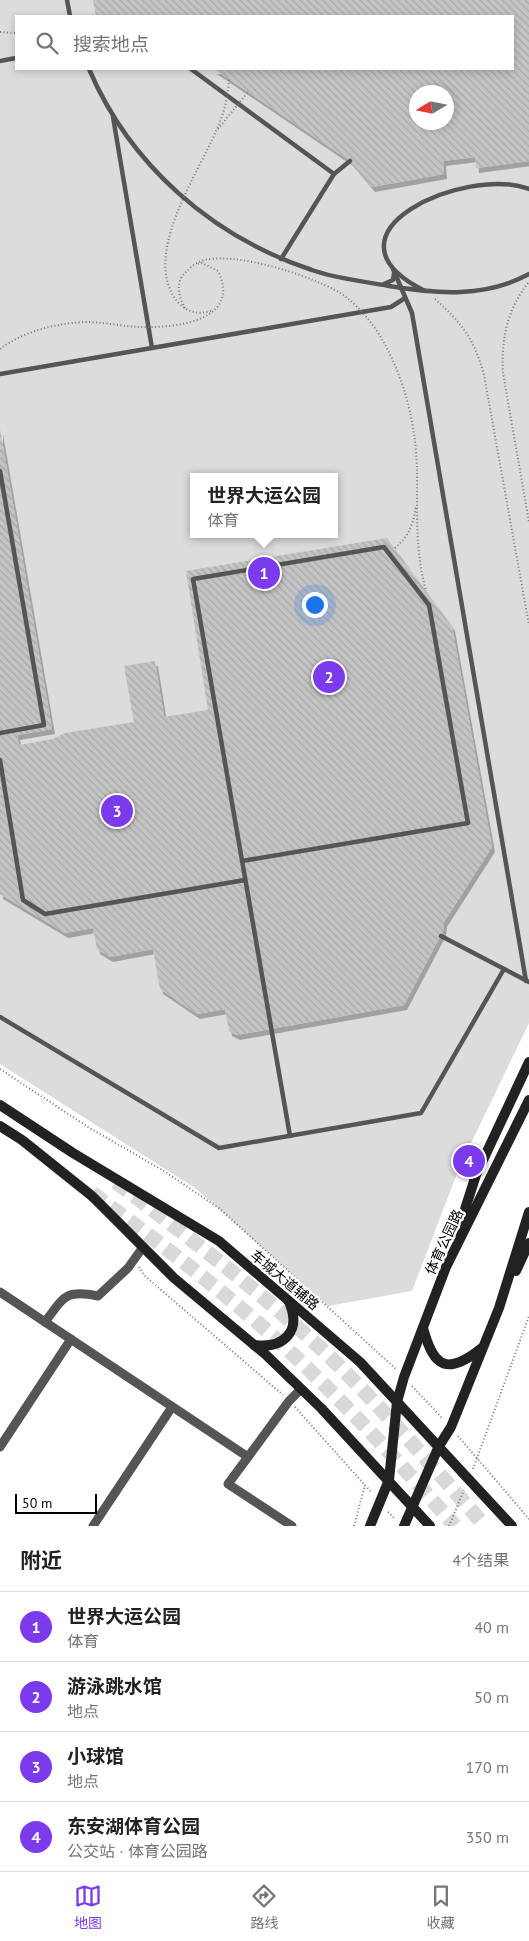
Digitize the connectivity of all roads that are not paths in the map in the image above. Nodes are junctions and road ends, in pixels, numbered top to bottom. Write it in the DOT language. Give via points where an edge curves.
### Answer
graph roads {
  1 [pos="67,0"];
  2 [pos="70,15"];
  3 [pos="15,58"];
  4 [pos="0,61"];
  5 [pos="90,70"];
  6 [pos="192,70"];
  7 [pos="112,114"];
  8 [pos="350,161"];
  9 [pos="334,174"];
  10 [pos="529,189"];
  11 [pos="281,259"];
  12 [pos="393,269"];
  13 [pos="529,274"];
  14 [pos="383,284"];
  15 [pos="401,288"];
  16 [pos="427,292"];
  17 [pos="405,298"];
  18 [pos="152,348"];
  19 [pos="0,374"];
  20 [pos="0,471"];
  21 [pos="0,732"];
  22 [pos="0,760"];
  23 [pos="242,861"];
  24 [pos="245,880"];
  25 [pos="441,936"];
  26 [pos="504,969"];
  27 [pos="527,982"];
  28 [pos="0,1017"];
  29 [pos="529,1062"];
  30 [pos="529,1100"];
  31 [pos="0,1105"];
  32 [pos="0,1126"];
  33 [pos="290,1136"];
  34 [pos="529,1212"];
  35 [pos="529,1243"];
  36 [pos="143,1248"];
  37 [pos="446,1266"];
  38 [pos="0,1292"];
  39 [pos="288,1300"];
  40 [pos="500,1308"];
  41 [pos="45,1322"];
  42 [pos="423,1328"];
  43 [pos="71,1339"];
  44 [pos="254,1345"];
  45 [pos="483,1346"];
  46 [pos="301,1389"];
  47 [pos="397,1402"];
  48 [pos="172,1407"];
  49 [pos="439,1446"];
  50 [pos="0,1447"];
  51 [pos="248,1457"];
  52 [pos="389,1480"];
  53 [pos="412,1507"];
  54 [pos="400,1523"];
  55 [pos="93,1526"];
  56 [pos="292,1526"];
  57 [pos="370,1526"];
  58 [pos="430,1526"];
  59 [pos="512,1526"];
  1 -- 2 [label="lane"];
  3 -- 4 [label="lane"];
  5 -- 7 [label="lane"];
  6 -- 9 [label="lane"];
  7 -- 11 [label="lane" via="143,158 178,194 238,238"];
  7 -- 18 [label="lane"];
  8 -- 9 [label="lane"];
  9 -- 11 [label="lane"];
  10 -- 12 [label="lane" via="505,184 479,186 438,195 414,206 398,218 386,237 384,249"];
  11 -- 14 [label="lane" via="353,281"];
  12 -- 14 [label="lane" via="393,280"];
  12 -- 15 [label="lane"];
  12 -- 16 [label="lane" via="407,282"];
  13 -- 16 [label="lane" via="512,283 481,291"];
  14 -- 15 [label="lane"];
  15 -- 16 [label="lane"];
  15 -- 17 [label="lane"];
  17 -- 18 [label="lane" via="391,307"];
  17 -- 27 [label="lane" via="412,313"];
  18 -- 19 [label="lane"];
  20 -- 21 [label="lane" via="44,725"];
  22 -- 24 [label="lane" via="23,900 45,914"];
  23 -- 23 [label="lane" via="193,580 384,547 429,605 468,822"];
  23 -- 24 [label="lane"];
  24 -- 33 [label="lane"];
  25 -- 26 [label="lane"];
  26 -- 27 [label="lane"];
  26 -- 33 [label="lane" via="421,1113"];
  28 -- 33 [label="lane" via="219,1148"];
  29 -- 37 [label="main road" via="476,1175"];
  30 -- 37 [label="main road, 体育公园路"];
  31 -- 39 [label="main road, 车城大道辅路" via="219,1241"];
  32 -- 36 [label="main road" via="92,1196"];
  34 -- 40 [label="main road"];
  35 -- 40 [label="main road"];
  36 -- 41 [label="street" via="128,1268 98,1296 78,1292 64,1297"];
  36 -- 44 [label="main road"];
  37 -- 42 [label="main road, 体育公园路"];
  38 -- 41 [label="street"];
  39 -- 44 [label="main road" via="295,1316 289,1334 274,1345"];
  39 -- 47 [label="main road, 车城大道辅路" via="360,1362"];
  40 -- 45 [label="main road"];
  41 -- 43 [label="street"];
  42 -- 45 [label="main road" via="436,1359 445,1365 463,1362"];
  42 -- 47 [label="main road, 体育公园路"];
  43 -- 48 [label="street"];
  43 -- 50 [label="street"];
  44 -- 46 [label="main road"];
  45 -- 49 [label="main road" via="451,1427"];
  46 -- 51 [label="street"];
  46 -- 52 [label="main road"];
  47 -- 49 [label="main road, 车城大道辅路"];
  47 -- 52 [label="main road, 体育公园路"];
  48 -- 51 [label="street"];
  48 -- 55 [label="street"];
  49 -- 53 [label="main road"];
  49 -- 59 [label="main road, 车城大道辅路"];
  51 -- 56 [label="street" via="228,1484"];
  52 -- 53 [label="main road"];
  52 -- 57 [label="main road, 体育公园路"];
  53 -- 54 [label="main road"];
  53 -- 58 [label="main road"];
}
